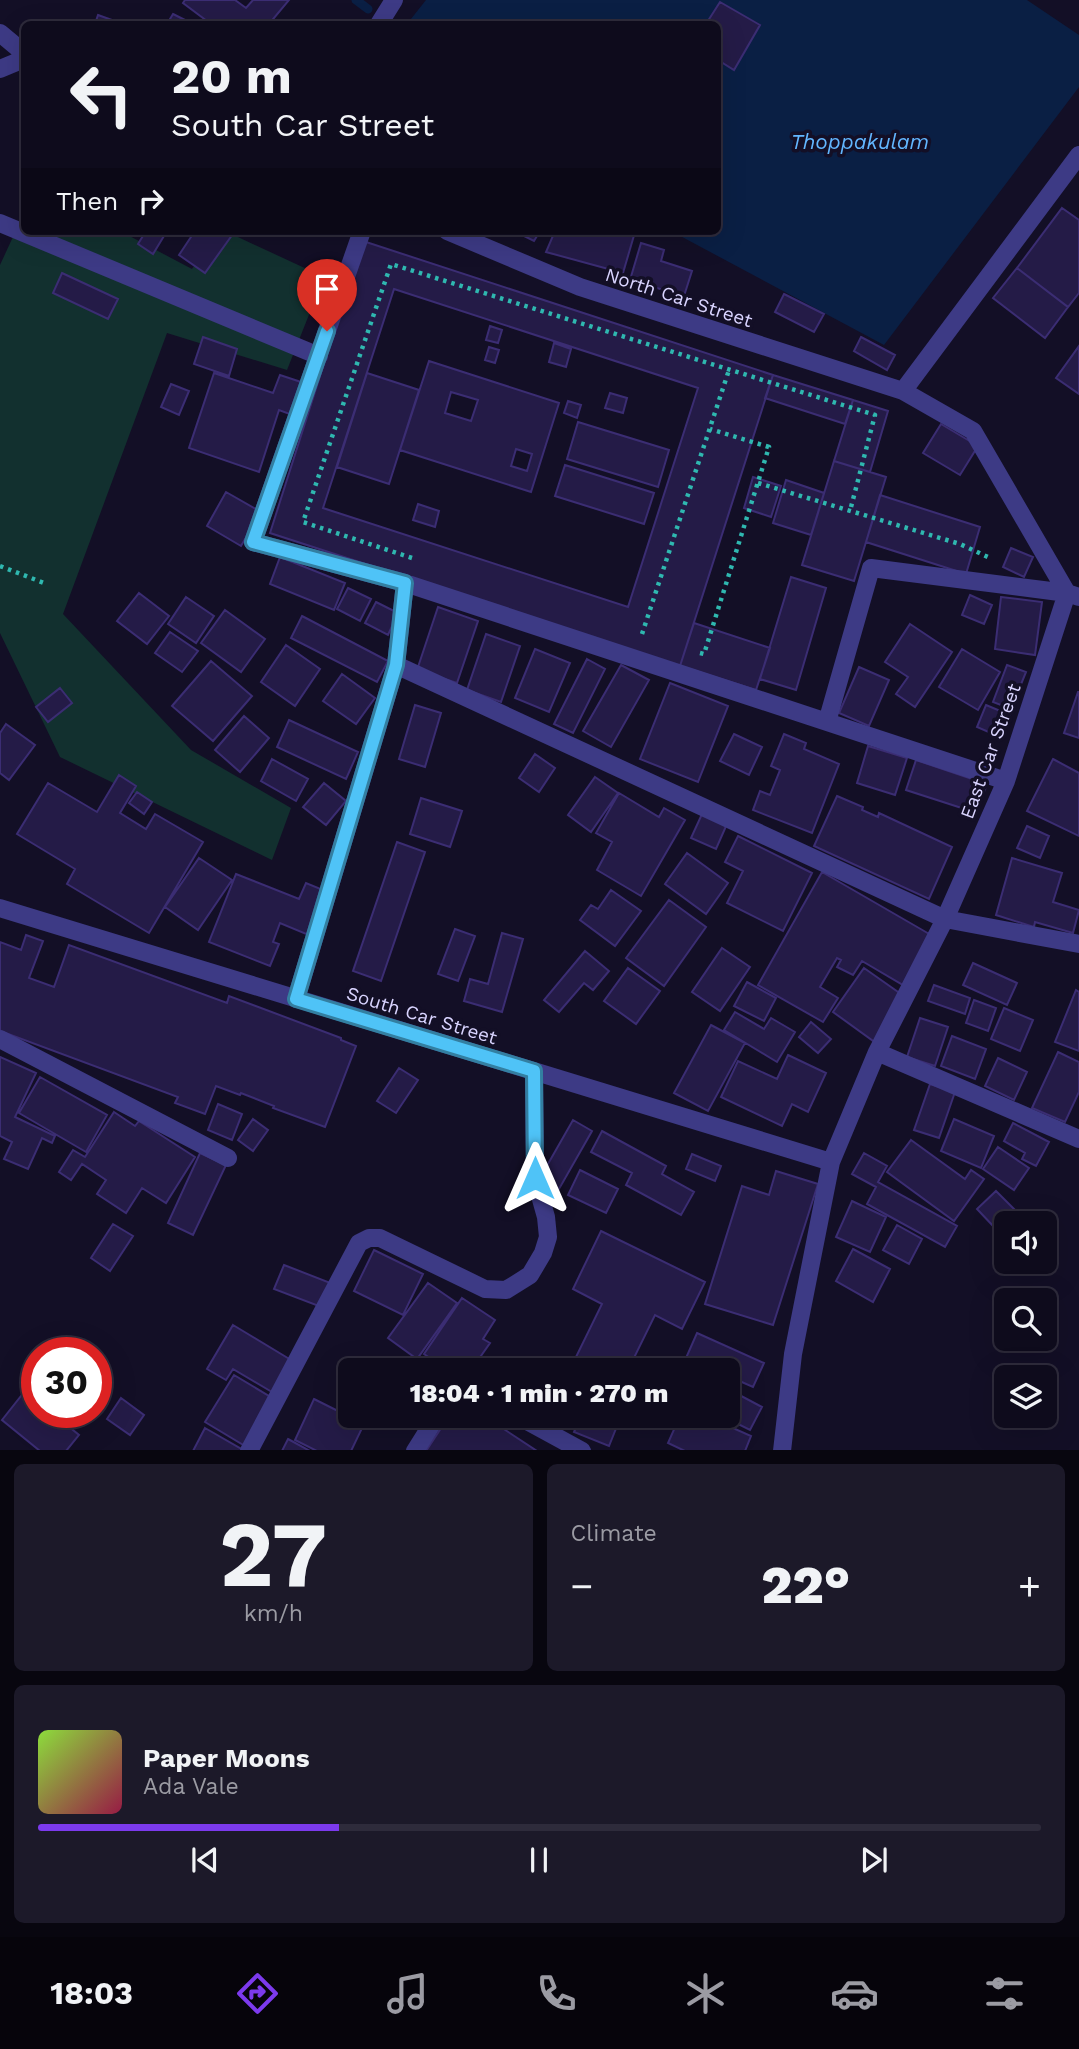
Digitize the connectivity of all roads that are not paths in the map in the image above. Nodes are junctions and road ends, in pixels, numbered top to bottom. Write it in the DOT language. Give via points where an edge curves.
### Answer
graph roads {
  1 [pos="394,0"];
  2 [pos="381,21"];
  3 [pos="0,33"];
  4 [pos="21,50"];
  5 [pos="21,60"];
  6 [pos="0,69"];
  7 [pos="1079,155"];
  8 [pos="0,223"];
  9 [pos="21,232"];
  10 [pos="29,235"];
  11 [pos="361,235"];
  12 [pos="456,235"];
  13 [pos="318,356"];
  14 [pos="903,391"];
  15 [pos="405,583"];
  16 [pos="1073,595"];
  17 [pos="396,665"];
  18 [pos="827,722"];
  19 [pos="1006,780"];
  20 [pos="0,908"];
  21 [pos="945,919"];
  22 [pos="1079,944"];
  23 [pos="296,999"];
  24 [pos="0,1039"];
  25 [pos="877,1052"];
  26 [pos="534,1071"];
  27 [pos="1079,1139"];
  28 [pos="228,1158"];
  29 [pos="831,1162"];
  30 [pos="429,1428"];
  31 [pos="538,1428"];
  32 [pos="572,1448"];
  33 [pos="250,1450"];
  34 [pos="416,1450"];
  35 [pos="782,1450"];
  1 -- 2 [label="street"];
  3 -- 4 [label="street"];
  5 -- 6 [label="street"];
  7 -- 14 [label="street"];
  8 -- 9 [label="street"];
  10 -- 13 [label="street"];
  11 -- 13 [label="street"];
  12 -- 14 [label="street, North Car Street" via="580,287"];
  13 -- 15 [label="street" via="253,542"];
  14 -- 16 [label="street" via="973,431"];
  15 -- 17 [label="street"];
  15 -- 18 [label="street"];
  16 -- 18 [label="street" via="871,568"];
  16 -- 19 [label="street, East Car Street"];
  17 -- 21 [label="street"];
  17 -- 23 [label="street"];
  18 -- 19 [label="street"];
  19 -- 21 [label="street, East Car Street"];
  20 -- 23 [label="street, South Car Street"];
  21 -- 22 [label="street"];
  21 -- 25 [label="street, East Car Street"];
  23 -- 26 [label="street, South Car Street"];
  24 -- 28 [label="street"];
  25 -- 27 [label="street"];
  25 -- 29 [label="street, East Car Street"];
  26 -- 29 [label="street, South Car Street"];
  26 -- 33 [label="street" via="535,1178 548,1237 530,1275 506,1290 485,1289 380,1238 359,1243"];
  29 -- 35 [label="street, East Car Street" via="793,1354"];
  30 -- 34 [label="street"];
  31 -- 32 [label="street"];
}
